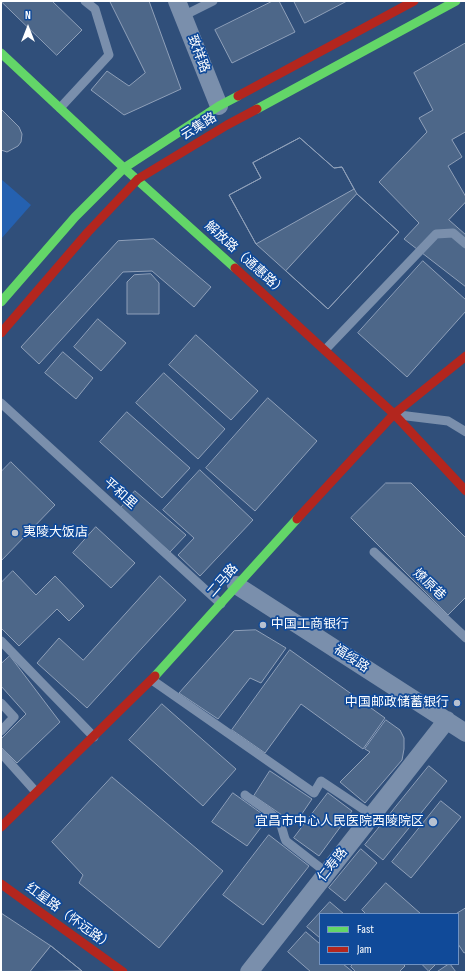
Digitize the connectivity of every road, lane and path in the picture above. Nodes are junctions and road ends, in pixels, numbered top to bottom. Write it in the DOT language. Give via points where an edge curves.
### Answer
graph roads {
  1 [pos="85,1"];
  2 [pos="213,1"];
  3 [pos="414,1"];
  4 [pos="456,1"];
  5 [pos="180,8"];
  6 [pos="1,53"];
  7 [pos="219,106"];
  8 [pos="60,108"];
  9 [pos="124,168"];
  10 [pos="138,179"];
  11 [pos="466,244"];
  12 [pos="1,302"];
  13 [pos="1,333"];
  14 [pos="326,350"];
  15 [pos="466,356"];
  16 [pos="1,403"];
  17 [pos="394,414"];
  18 [pos="466,432"];
  19 [pos="466,491"];
  20 [pos="374,552"];
  21 [pos="236,585"];
  22 [pos="220,604"];
  23 [pos="466,638"];
  24 [pos="1,641"];
  25 [pos="152,680"];
  26 [pos="1,703"];
  27 [pos="447,720"];
  28 [pos="1,731"];
  29 [pos="466,733"];
  30 [pos="94,737"];
  31 [pos="1,753"];
  32 [pos="36,792"];
  33 [pos="245,796"];
  34 [pos="372,815"];
  35 [pos="1,827"];
  36 [pos="327,873"];
  37 [pos="1,884"];
  38 [pos="123,972"];
  39 [pos="249,972"];
  1 -- 8 [label="lane" via="95,9 109,55"];
  2 -- 5 [label="lane"];
  3 -- 7 [label="street, 云集路"];
  4 -- 10 [label="street, 云集路" via="227,125"];
  5 -- 7 [label="street, 致祥路"];
  6 -- 8 [label="street, 解放路（通惠路）"];
  7 -- 9 [label="street, 云集路"];
  8 -- 9 [label="street, 解放路（通惠路）"];
  9 -- 10 [label="street, 解放路（通惠路）"];
  9 -- 12 [label="street, 云集路" via="74,217"];
  10 -- 13 [label="street, 云集路" via="88,232"];
  10 -- 14 [label="street, 解放路（通惠路）"];
  11 -- 14 [label="lane" via="453,233 436,234"];
  14 -- 17 [label="street, 解放路（通惠路）"];
  15 -- 17 [label="street, 二马路"];
  16 -- 22 [label="lane, 平和里"];
  17 -- 18 [label="lane" via="448,421"];
  17 -- 19 [label="street, 解放路（通惠路）"];
  17 -- 21 [label="street, 二马路"];
  20 -- 23 [label="lane, 燎原巷"];
  21 -- 22 [label="street, 二马路"];
  21 -- 27 [label="street, 福绥路"];
  22 -- 25 [label="street, 二马路"];
  24 -- 30 [label="lane"];
  25 -- 30 [label="street, 二马路"];
  25 -- 34 [label="lane" via="314,793 321,781"];
  26 -- 28 [label="lane" via="14,717"];
  27 -- 29 [label="street, 福绥路"];
  27 -- 34 [label="street, 仁寿路"];
  30 -- 32 [label="street, 二马路"];
  31 -- 32 [label="lane"];
  32 -- 35 [label="street, 二马路"];
  33 -- 36 [label="lane" via="276,818 281,824 286,841"];
  34 -- 36 [label="street, 仁寿路"];
  36 -- 39 [label="street, 仁寿路"];
  37 -- 38 [label="street, 红星路（怀远路）"];
}
